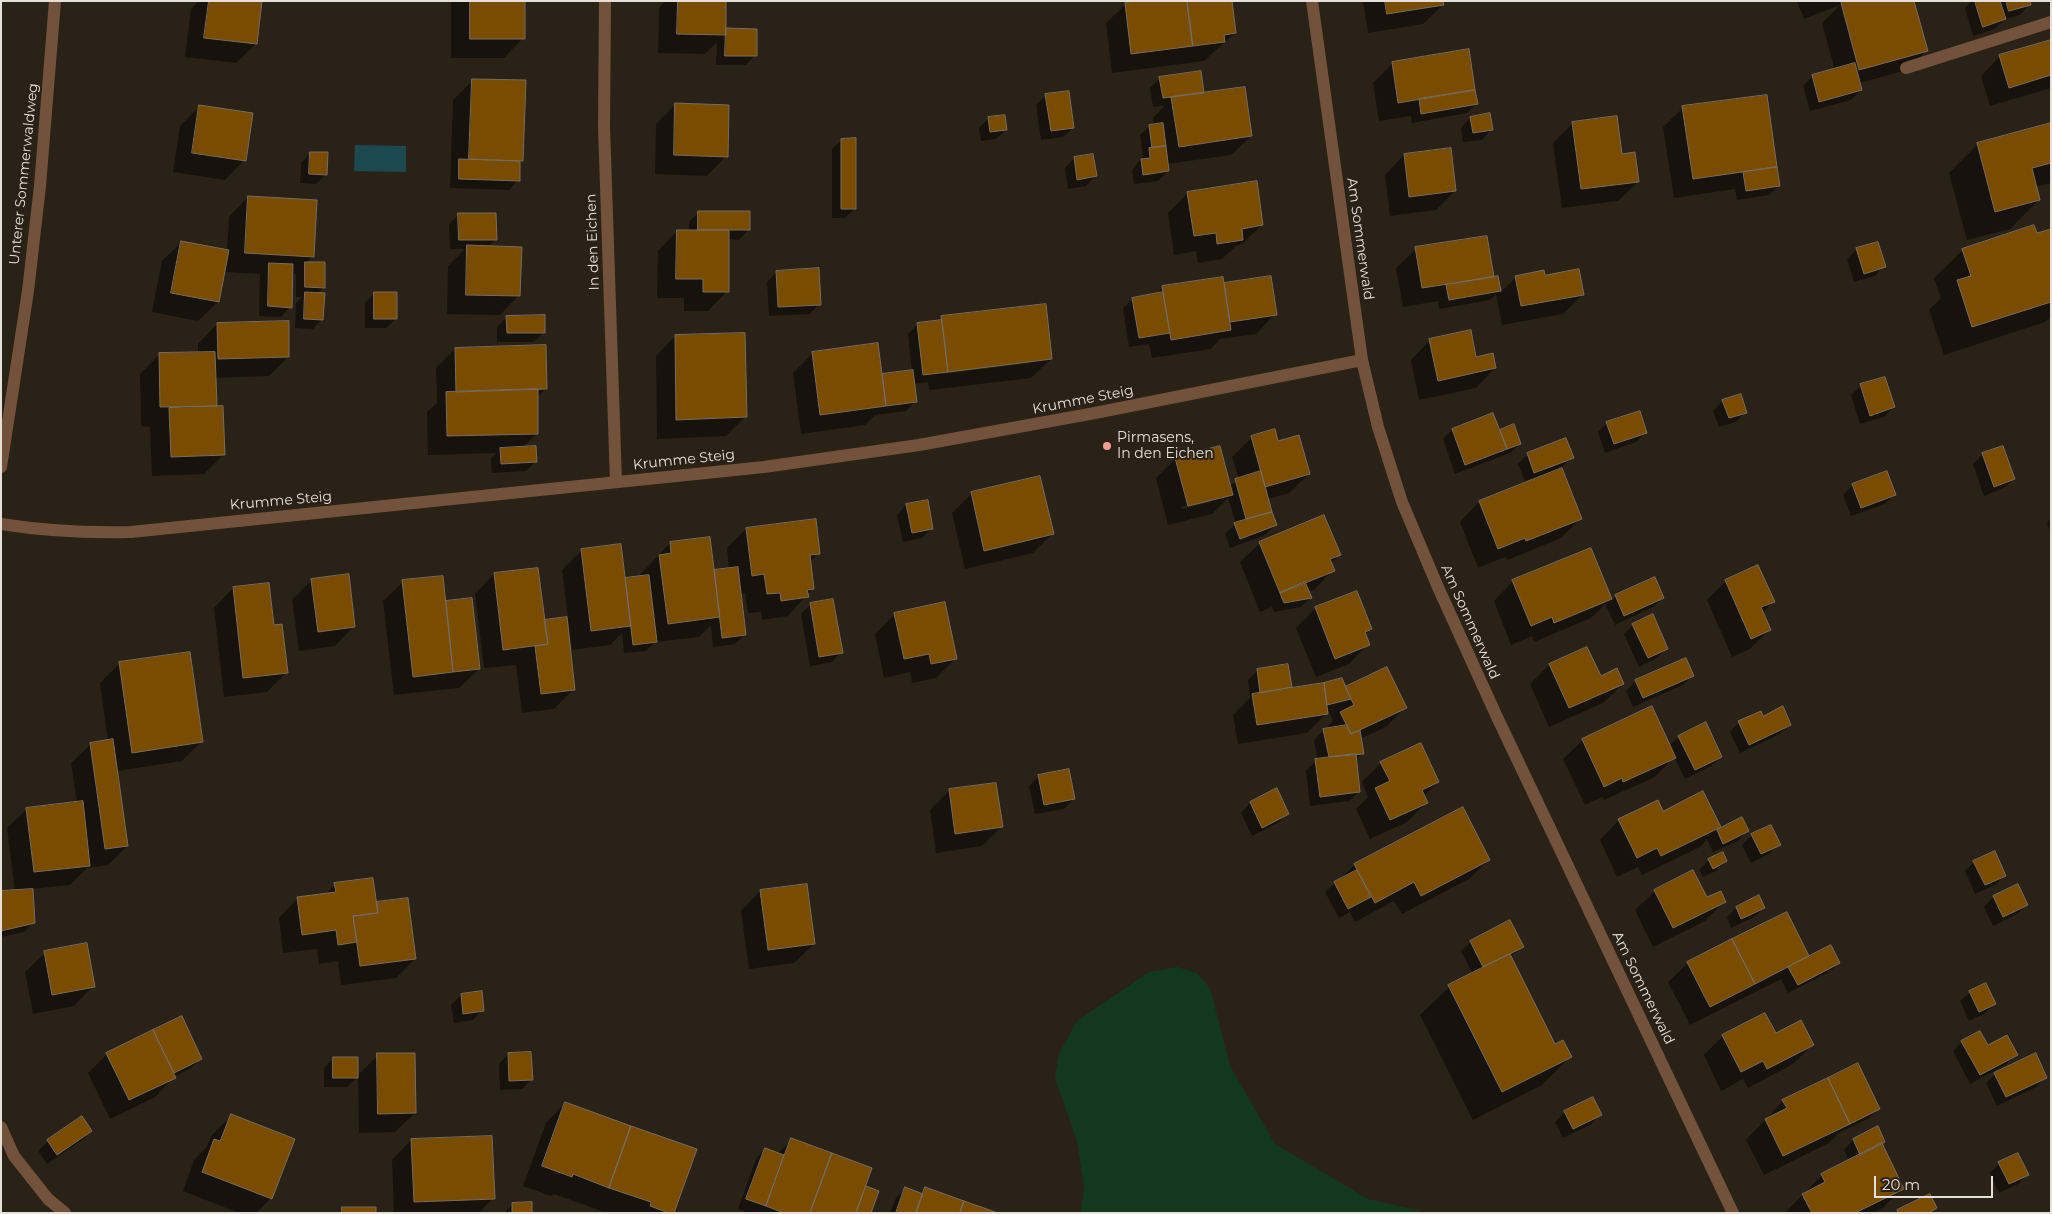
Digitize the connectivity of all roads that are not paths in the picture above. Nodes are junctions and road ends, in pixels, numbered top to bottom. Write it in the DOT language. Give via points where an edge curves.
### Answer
graph roads {
  1 [pos="56,1"];
  2 [pos="604,1"];
  3 [pos="1312,1"];
  4 [pos="2051,22"];
  5 [pos="1906,68"];
  6 [pos="1362,360"];
  7 [pos="1,467"];
  8 [pos="616,482"];
  9 [pos="1,524"];
  10 [pos="1,1127"];
  11 [pos="65,1213"];
  12 [pos="1734,1213"];
  1 -- 7 [label="street, Unterer Sommerwaldweg" via="40,186"];
  2 -- 8 [label="street, In den Eichen" via="604,128"];
  3 -- 6 [label="street, Am Sommerwald"];
  4 -- 5 [label="street"];
  6 -- 8 [label="street, Krumme Steig" via="919,445 764,467"];
  6 -- 12 [label="street, Am Sommerwald" via="1378,427 1402,502 1437,585"];
  8 -- 9 [label="street, Krumme Steig" via="131,532 75,532"];
  10 -- 11 [label="street" via="14,1156 48,1199"];
}
